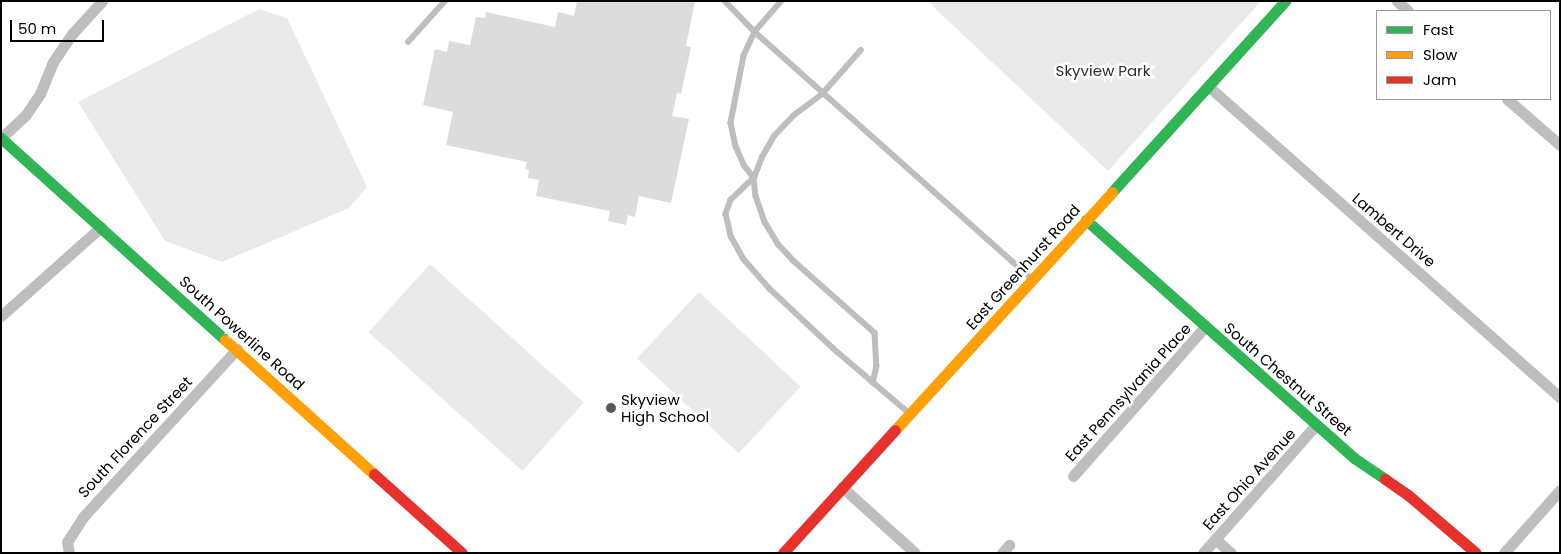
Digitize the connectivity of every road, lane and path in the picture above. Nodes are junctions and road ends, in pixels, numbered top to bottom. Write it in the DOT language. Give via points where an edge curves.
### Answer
graph roads {
  1 [pos="102,1"];
  2 [pos="446,1"];
  3 [pos="725,1"];
  4 [pos="782,1"];
  5 [pos="1284,1"];
  6 [pos="1397,1"];
  7 [pos="1407,10"];
  8 [pos="755,32"];
  9 [pos="408,42"];
  10 [pos="861,50"];
  11 [pos="1208,86"];
  12 [pos="823,93"];
  13 [pos="1508,100"];
  14 [pos="1,138"];
  15 [pos="1560,145"];
  16 [pos="754,178"];
  17 [pos="1086,220"];
  18 [pos="101,227"];
  19 [pos="1033,279"];
  20 [pos="1,316"];
  21 [pos="1205,327"];
  22 [pos="237,349"];
  23 [pos="873,383"];
  24 [pos="1560,397"];
  25 [pos="910,414"];
  26 [pos="1316,426"];
  27 [pos="1073,476"];
  28 [pos="842,488"];
  29 [pos="1560,490"];
  30 [pos="1216,539"];
  31 [pos="69,553"];
  32 [pos="462,553"];
  33 [pos="783,553"];
  34 [pos="915,553"];
  35 [pos="1203,553"];
  36 [pos="1231,553"];
  37 [pos="1476,553"];
  38 [pos="1504,553"];
  1 -- 14 [label="street" via="72,34 25,116"];
  2 -- 9 [label="lane"];
  3 -- 8 [label="lane"];
  4 -- 8 [label="lane"];
  5 -- 11 [label="street, East Greenhurst Road"];
  6 -- 7 [label="street"];
  8 -- 12 [label="lane"];
  8 -- 16 [label="lane" via="744,56 731,123 744,165"];
  10 -- 12 [label="lane"];
  11 -- 17 [label="street, East Greenhurst Road"];
  11 -- 24 [label="street, Lambert Drive"];
  12 -- 16 [label="lane" via="793,116 774,136"];
  12 -- 19 [label="lane"];
  13 -- 15 [label="street"];
  14 -- 18 [label="street, South Powerline Road"];
  16 -- 23 [label="lane" via="756,196 779,245 875,333 877,366"];
  16 -- 23 [label="lane" via="731,200 726,214 743,258 770,289"];
  17 -- 19 [label="street, East Greenhurst Road"];
  17 -- 21 [label="street, South Chestnut Street"];
  18 -- 20 [label="street"];
  18 -- 22 [label="street, South Powerline Road"];
  19 -- 25 [label="street, East Greenhurst Road"];
  21 -- 26 [label="street, South Chestnut Street"];
  21 -- 27 [label="street, East Pennsylvania Place"];
  22 -- 31 [label="street, South Florence Street" via="82,517 67,542"];
  22 -- 32 [label="street, South Powerline Road"];
  23 -- 25 [label="lane"];
  25 -- 28 [label="street, East Greenhurst Road"];
  26 -- 30 [label="street, East Ohio Avenue"];
  26 -- 37 [label="street, South Chestnut Street" via="1354,458 1408,495"];
  28 -- 33 [label="street, East Greenhurst Road"];
  28 -- 34 [label="street"];
  29 -- 38 [label="street"];
  30 -- 35 [label="street, East Ohio Avenue"];
  30 -- 36 [label="street"];
}
